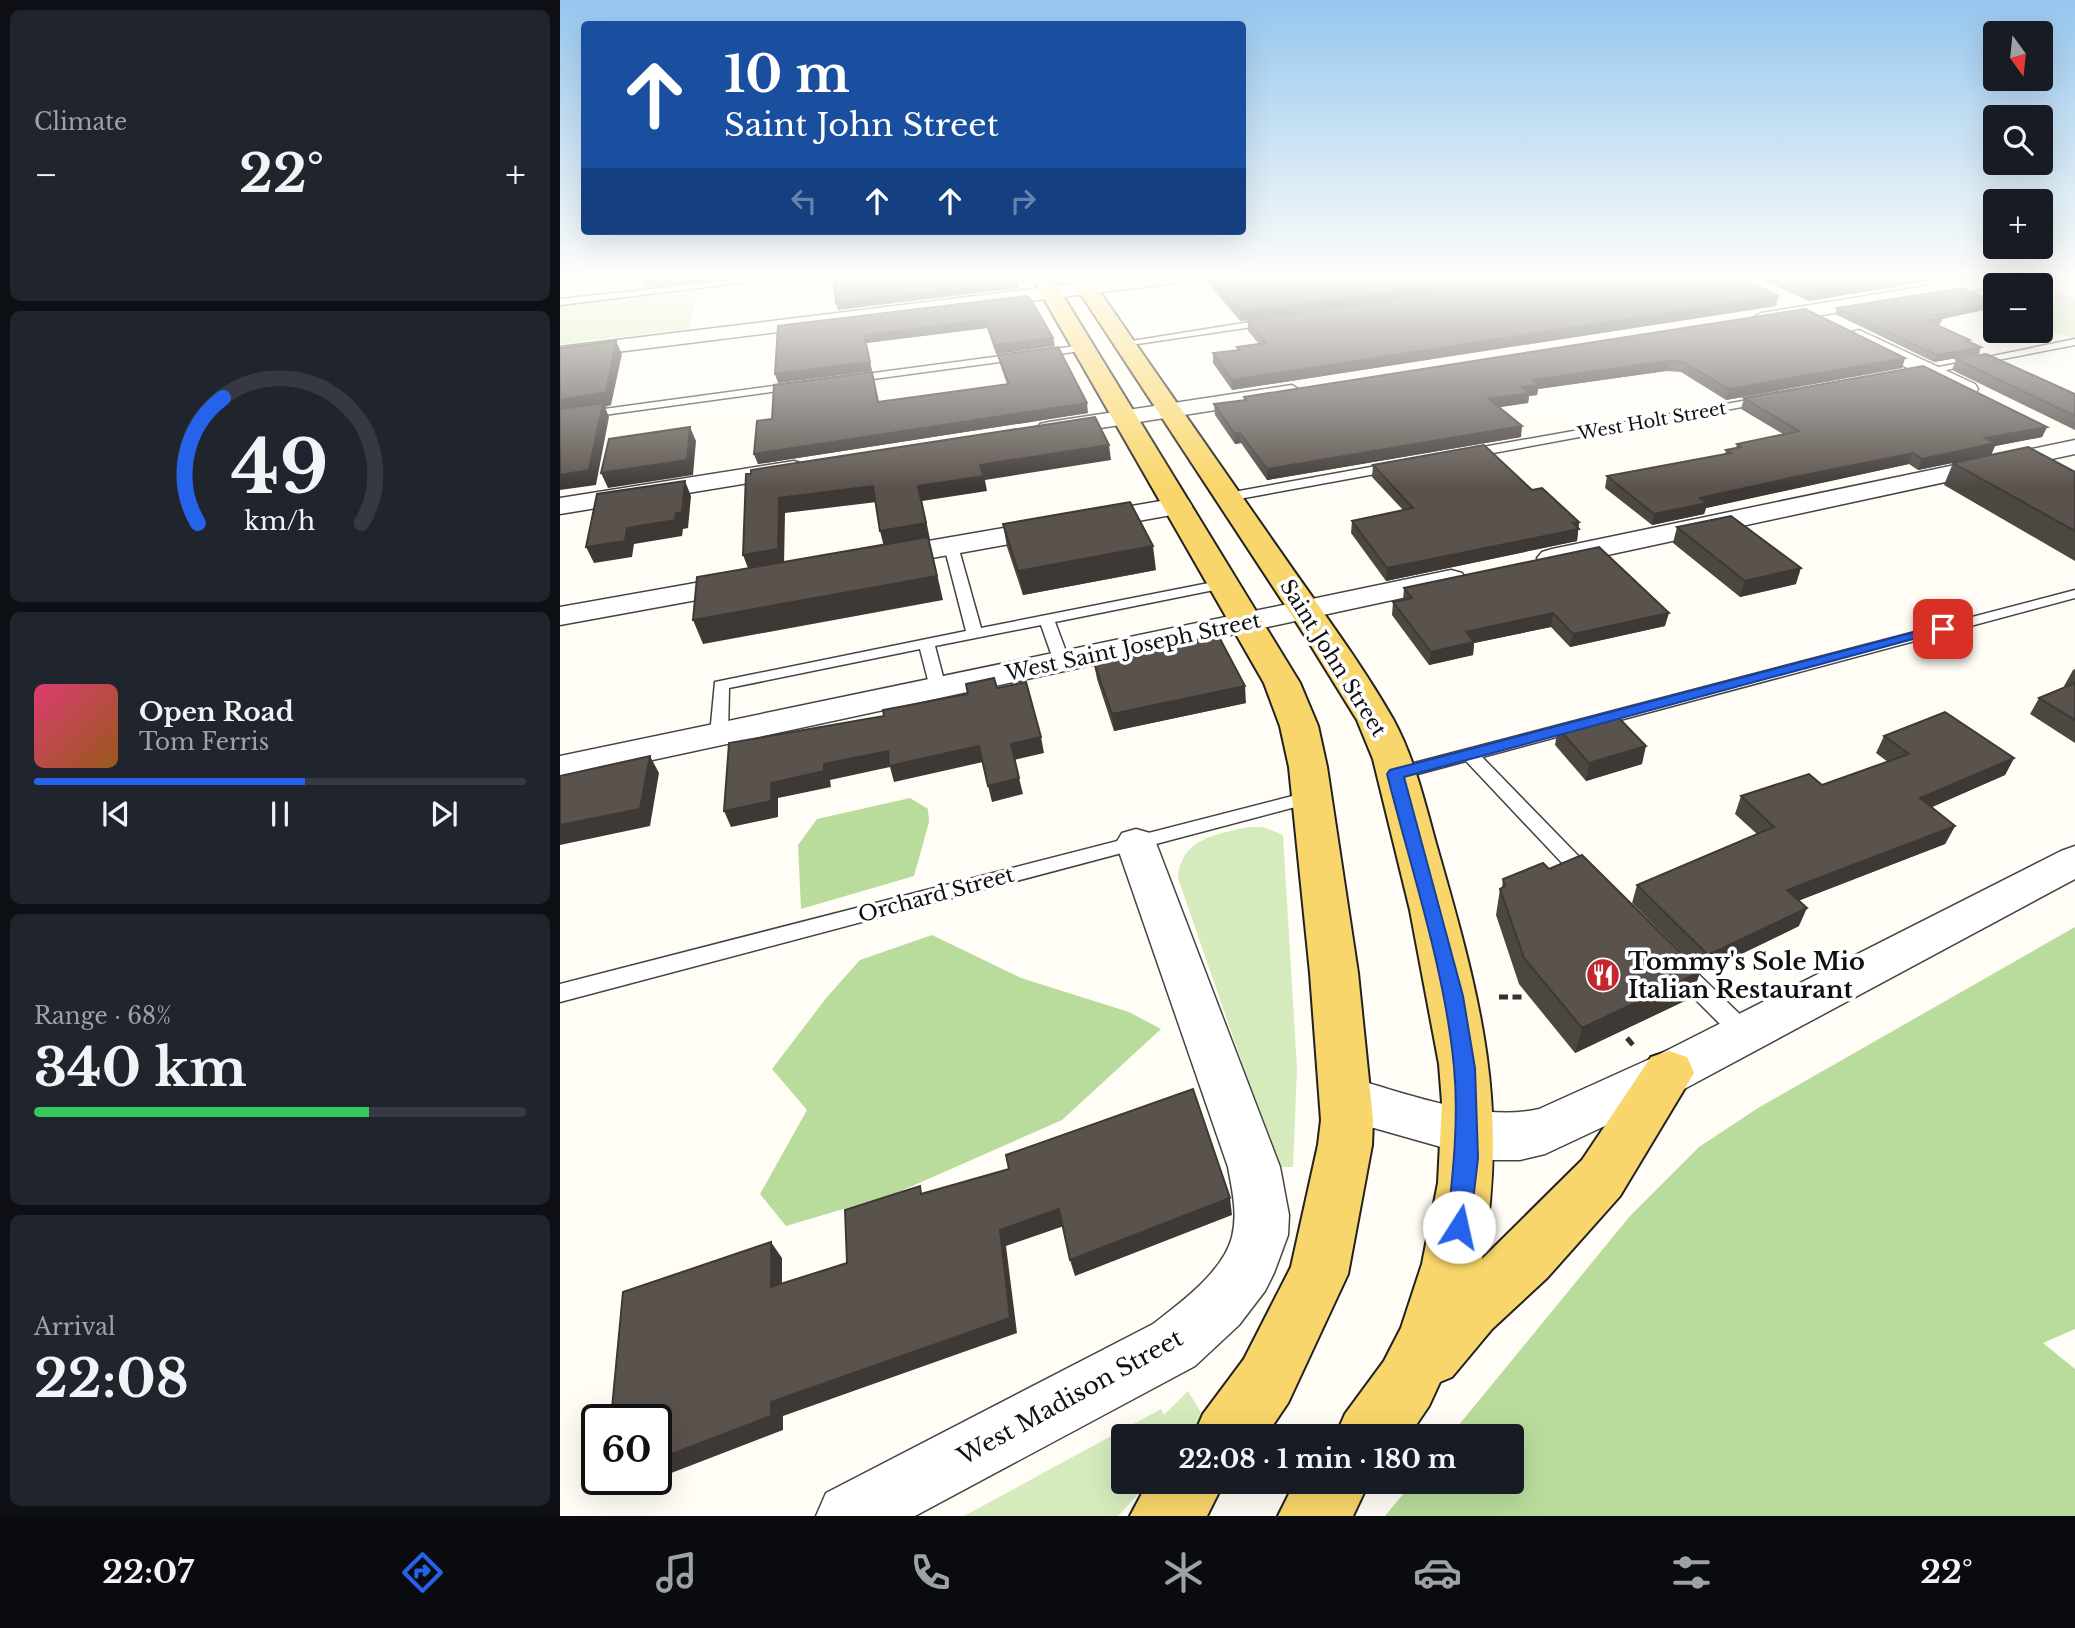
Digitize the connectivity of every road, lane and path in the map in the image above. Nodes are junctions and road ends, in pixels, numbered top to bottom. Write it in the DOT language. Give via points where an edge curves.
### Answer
graph roads {
  1 [pos="604,347"];
  2 [pos="1127,347"];
  3 [pos="1881,347"];
  4 [pos="2050,347"];
  5 [pos="1084,348"];
  6 [pos="560,353"];
  7 [pos="1930,370"];
  8 [pos="1907,375"];
  9 [pos="844,380"];
  10 [pos="803,385"];
  11 [pos="1313,388"];
  12 [pos="1782,397"];
  13 [pos="1991,400"];
  14 [pos="1169,410"];
  15 [pos="1125,417"];
  16 [pos="560,418"];
  17 [pos="2052,430"];
  18 [pos="1020,433"];
  19 [pos="2075,441"];
  20 [pos="2075,447"];
  21 [pos="1454,456"];
  22 [pos="817,465"];
  23 [pos="1401,466"];
  24 [pos="1228,497"];
  25 [pos="560,506"];
  26 [pos="1178,506"];
  27 [pos="951,546"];
  28 [pos="856,563"];
  29 [pos="1524,564"];
  30 [pos="1483,573"];
  31 [pos="775,577"];
  32 [pos="1224,584"];
  33 [pos="2075,594"];
  34 [pos="1306,610"];
  35 [pos="560,615"];
  36 [pos="1046,619"];
  37 [pos="1246,623"];
  38 [pos="975,634"];
  39 [pos="926,643"];
  40 [pos="1062,662"];
  41 [pos="937,688"];
  42 [pos="719,735"];
  43 [pos="1469,754"];
  44 [pos="560,768"];
  45 [pos="1395,774"];
  46 [pos="1312,797"];
  47 [pos="1136,843"];
  48 [pos="2075,861"];
  49 [pos="1604,893"];
  50 [pos="1662,952"];
  51 [pos="560,993"];
  52 [pos="1745,1034"];
  53 [pos="1669,1073"];
  54 [pos="1346,1099"];
  55 [pos="1466,1133"];
  56 [pos="1410,1378"];
  57 [pos="1235,1424"];
  58 [pos="1377,1424"];
  59 [pos="1181,1494"];
  60 [pos="1328,1494"];
  61 [pos="849,1516"];
  62 [pos="1164,1516"];
  63 [pos="1312,1516"];
  1 -- 6 [label="street"];
  2 -- 14 [label="main road, Saint John Street"];
  3 -- 7 [label="street"];
  4 -- 7 [label="lane"];
  5 -- 9 [label="lane"];
  5 -- 15 [label="main road"];
  7 -- 8 [label="lane"];
  7 -- 13 [label="street"];
  10 -- 16 [label="lane"];
  11 -- 14 [label="street"];
  12 -- 21 [label="lane, West Holt Street"];
  14 -- 15 [label="street"];
  14 -- 24 [label="main road, Saint John Street"];
  15 -- 18 [label="street"];
  15 -- 26 [label="main road"];
  17 -- 19 [label="street"];
  20 -- 29 [label="street"];
  22 -- 25 [label="street"];
  23 -- 24 [label="lane"];
  24 -- 34 [label="main road, Saint John Street"];
  26 -- 27 [label="street"];
  26 -- 32 [label="main road"];
  27 -- 28 [label="street"];
  27 -- 38 [label="lane"];
  30 -- 34 [label="street, West Saint Joseph Street"];
  31 -- 35 [label="street"];
  32 -- 36 [label="lane"];
  32 -- 37 [label="main road"];
  33 -- 43 [label="lane"];
  34 -- 37 [label="street, West Saint Joseph Street"];
  34 -- 45 [label="main road, Saint John Street" via="1375,720"];
  36 -- 38 [label="lane"];
  36 -- 40 [label="lane"];
  37 -- 40 [label="street, West Saint Joseph Street"];
  37 -- 46 [label="main road" via="1292,705"];
  38 -- 39 [label="lane"];
  39 -- 41 [label="lane"];
  39 -- 42 [label="lane" via="721,685"];
  40 -- 41 [label="street, West Saint Joseph Street"];
  41 -- 42 [label="street, West Saint Joseph Street"];
  42 -- 44 [label="street, West Saint Joseph Street"];
  43 -- 45 [label="lane"];
  43 -- 49 [label="lane"];
  45 -- 55 [label="main road, Saint John Street" via="1453,996 1465,1068"];
  46 -- 47 [label="lane, Orchard Street"];
  46 -- 54 [label="main road"];
  47 -- 51 [label="lane, Orchard Street"];
  47 -- 61 [label="street, West Madison Street" via="1254,1167 1262,1216 1258,1247 1214,1308 1174,1345"];
  48 -- 52 [label="street"];
  50 -- 52 [label="lane"];
  52 -- 53 [label="street"];
  53 -- 55 [label="street" via="1545,1132 1504,1137"];
  53 -- 56 [label="main road" via="1601,1178 1526,1258 1471,1308"];
  54 -- 55 [label="street"];
  54 -- 57 [label="main road" via="1345,1145 1319,1274 1266,1381"];
  55 -- 56 [label="main road, Saint John Street" via="1465,1193 1452,1262"];
  56 -- 58 [label="main road"];
  59 -- 62 [label="main road"];
  60 -- 63 [label="main road"];
}
